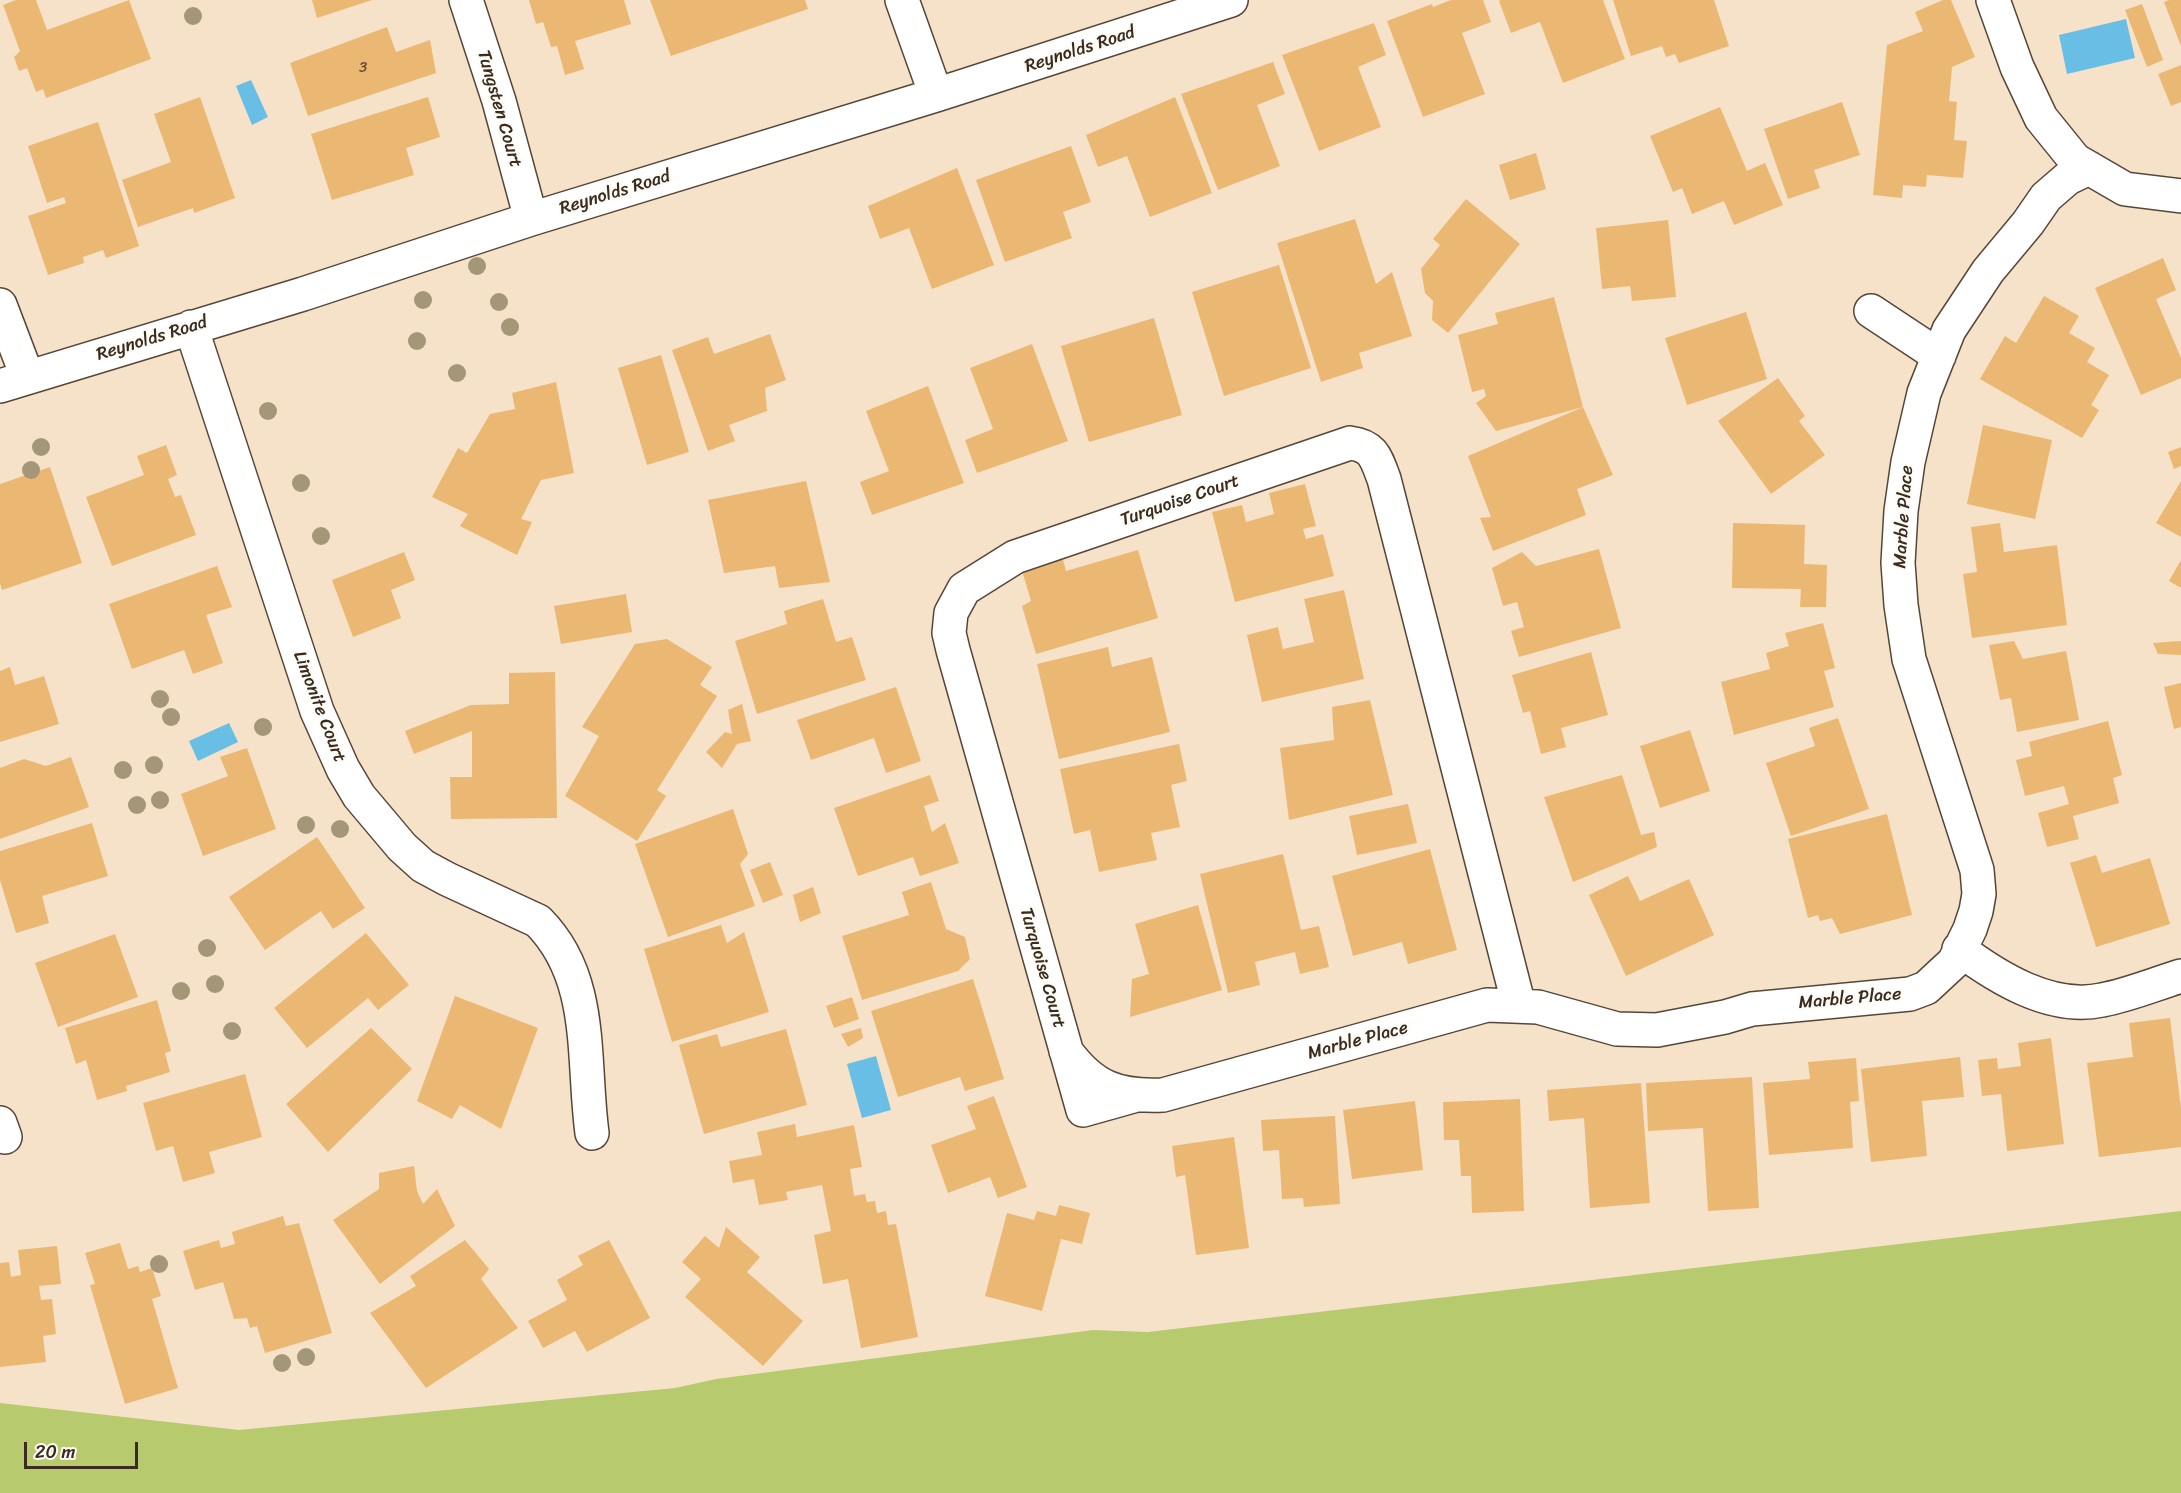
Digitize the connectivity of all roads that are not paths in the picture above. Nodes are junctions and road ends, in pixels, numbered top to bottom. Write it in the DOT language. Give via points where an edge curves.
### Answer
graph roads {
  1 [pos="466,0"];
  2 [pos="902,0"];
  3 [pos="1231,0"];
  4 [pos="1993,0"];
  5 [pos="936,95"];
  6 [pos="2089,168"];
  7 [pos="2181,196"];
  8 [pos="531,219"];
  9 [pos="0,305"];
  10 [pos="1871,311"];
  11 [pos="191,327"];
  12 [pos="1939,356"];
  13 [pos="14,381"];
  14 [pos="1959,949"];
  15 [pos="2181,976"];
  16 [pos="1519,1006"];
  17 [pos="1066,1051"];
  18 [pos="1133,1096"];
  19 [pos="1083,1110"];
  20 [pos="592,1133"];
  1 -- 8 [label="street, Tungsten Court"];
  2 -- 5 [label="street"];
  3 -- 5 [label="street, Reynolds Road"];
  4 -- 6 [label="street" via="2017,67 2041,118 2075,160"];
  5 -- 8 [label="street, Reynolds Road"];
  6 -- 7 [label="street" via="2125,189"];
  6 -- 12 [label="street, Marble Place" via="2068,178 2046,196 1988,271 1949,330"];
  8 -- 11 [label="street, Reynolds Road"];
  9 -- 13 [label="street"];
  10 -- 12 [label="street"];
  11 -- 13 [label="street, Reynolds Road"];
  11 -- 20 [label="street, Limonite Court" via="317,711 343,769 375,818 423,866 538,921 553,936 570,968 582,1005"];
  12 -- 14 [label="street, Marble Place" via="1924,393 1909,453 1898,563 1909,659 1977,870 1976,911"];
  14 -- 15 [label="street" via="2007,981 2077,1003 2101,1001"];
  14 -- 16 [label="street, Marble Place" via="1954,962 1943,973 1926,988 1910,993 1752,1009 1657,1030 1617,1029"];
  16 -- 17 [label="street, Turquoise Court" via="1384,478 1376,458 1365,445 1350,443 1015,557 964,589 951,613 952,650"];
  16 -- 18 [label="street, Marble Place" via="1487,1005 1163,1095"];
  17 -- 18 [label="street, Marble Place" via="1083,1073"];
  17 -- 19 [label="street, Turquoise Court"];
  18 -- 19 [label="street, Marble Place"];
}
